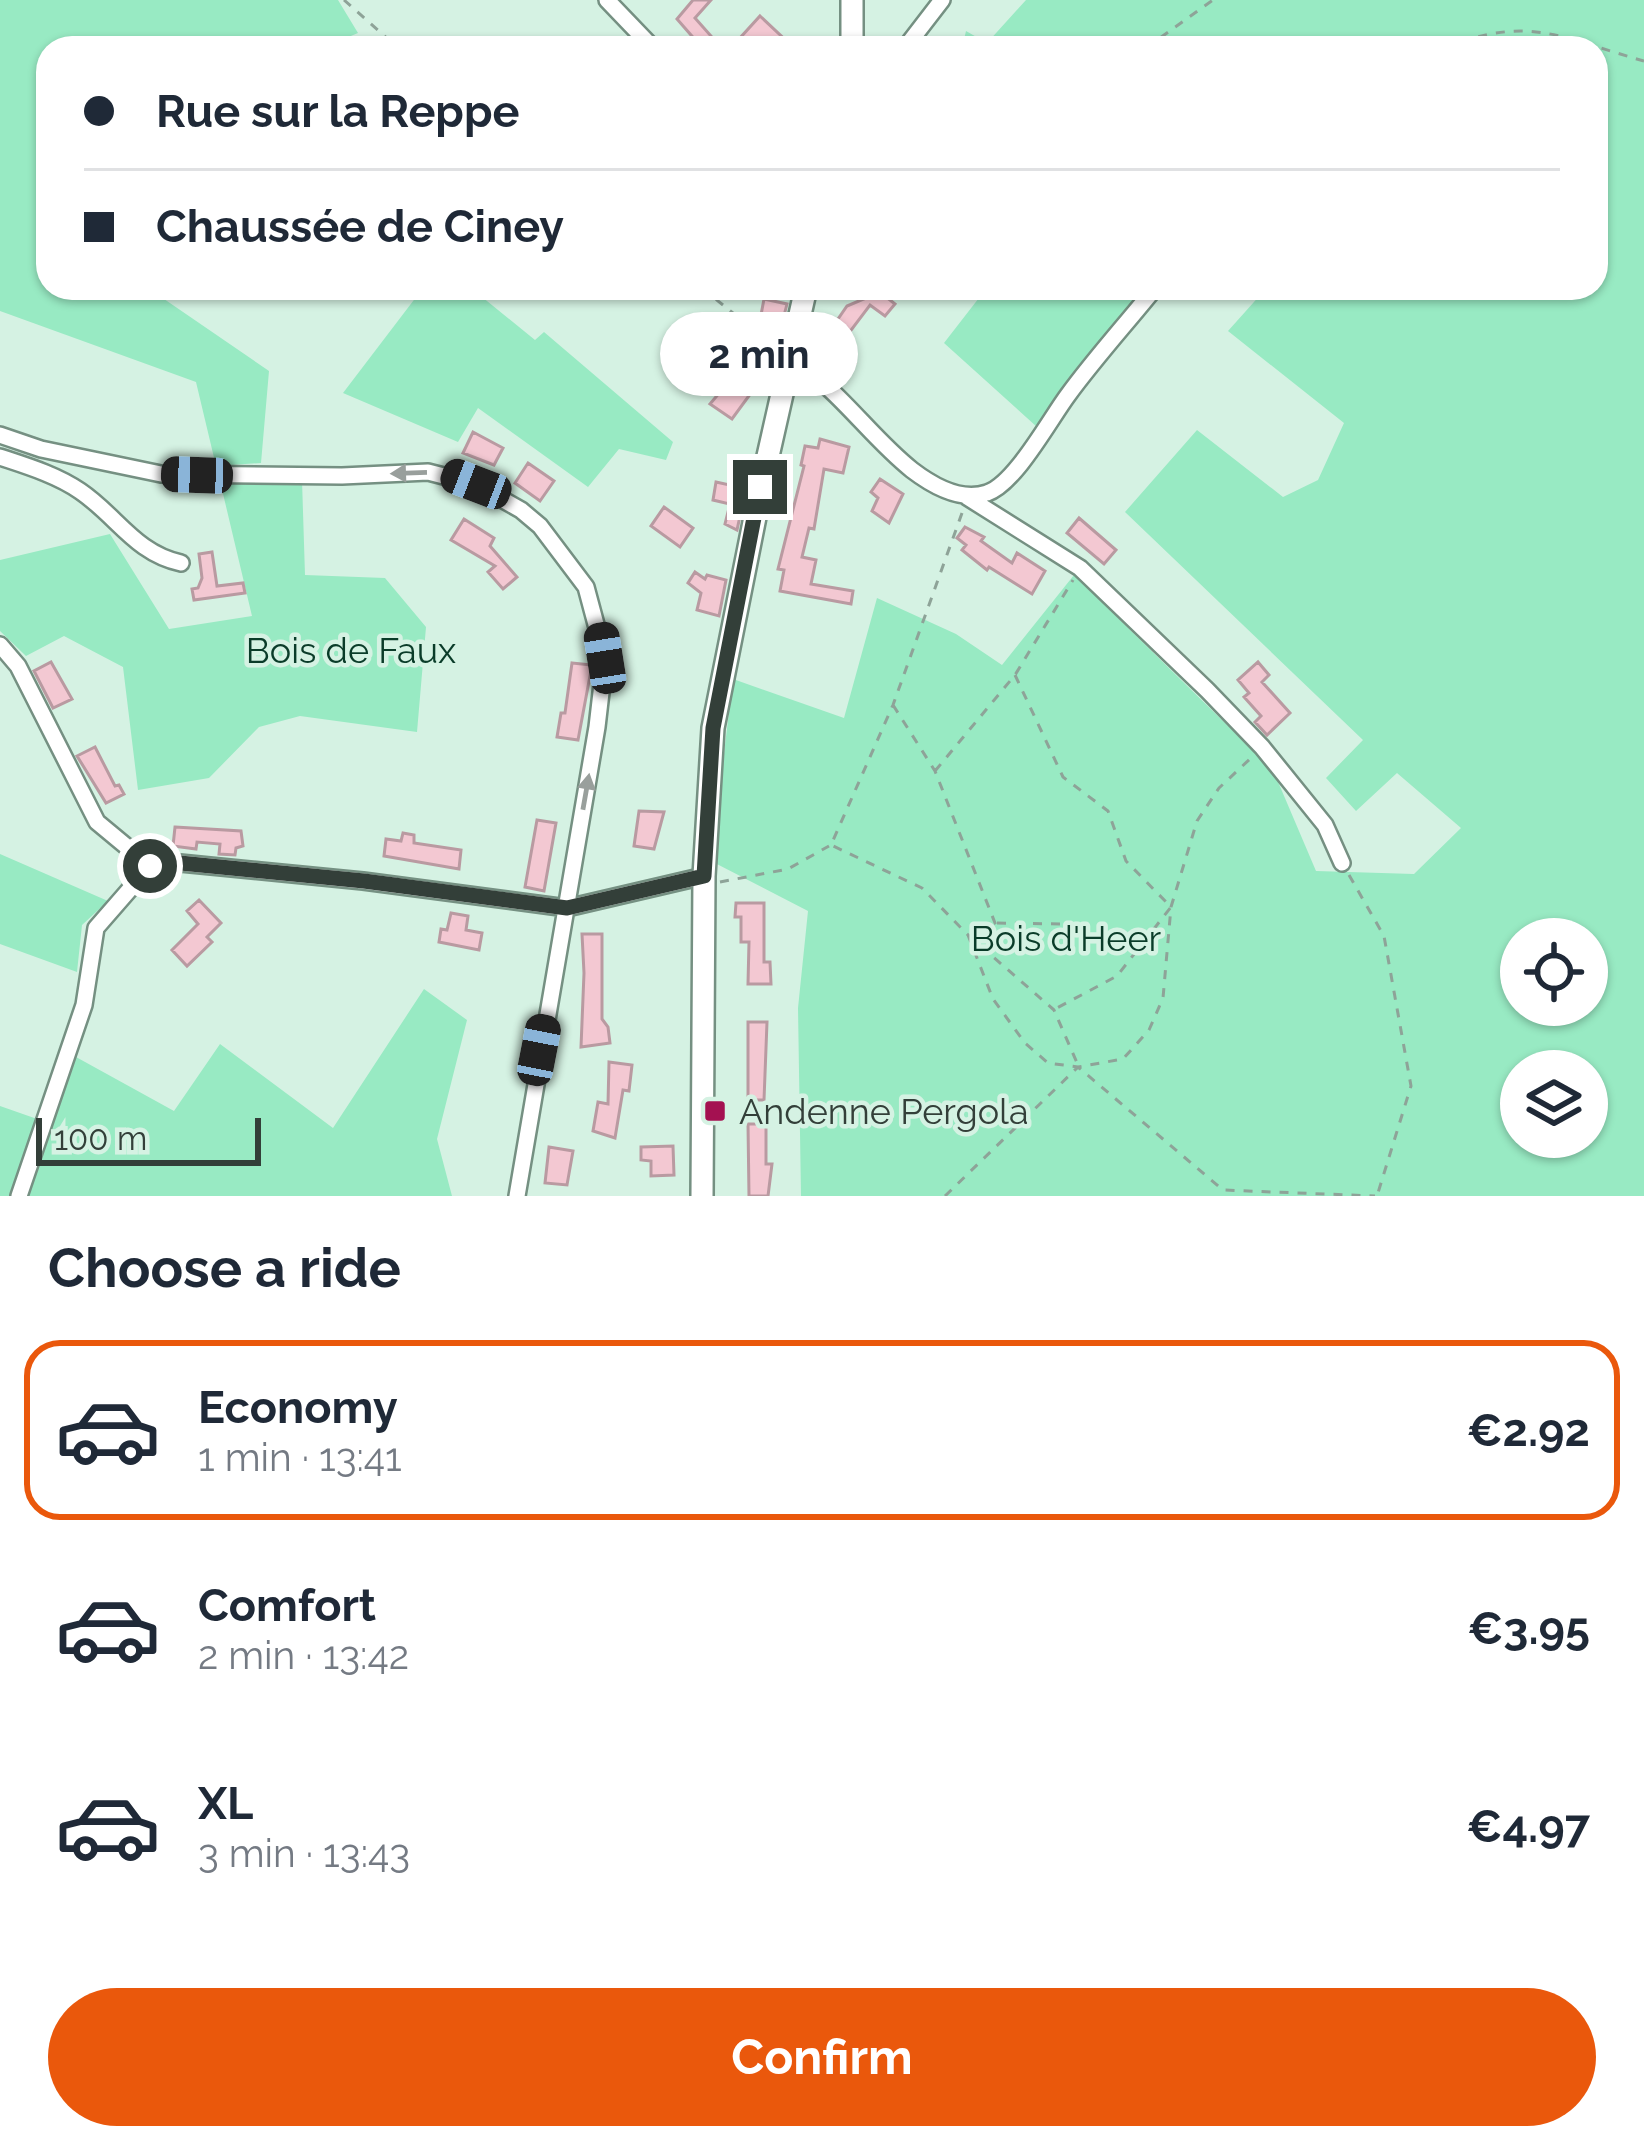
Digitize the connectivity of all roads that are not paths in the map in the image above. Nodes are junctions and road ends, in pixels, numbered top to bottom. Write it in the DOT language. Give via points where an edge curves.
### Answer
graph roads {
  1 [pos="607,0"];
  2 [pos="852,0"];
  3 [pos="942,0"];
  4 [pos="642,36"];
  5 [pos="852,36"];
  6 [pos="914,36"];
  7 [pos="803,300"];
  8 [pos="1145,300"];
  9 [pos="790,359"];
  10 [pos="0,435"];
  11 [pos="0,457"];
  12 [pos="968,497"];
  13 [pos="181,563"];
  14 [pos="0,645"];
  15 [pos="1342,862"];
  16 [pos="150,866"];
  17 [pos="704,881"];
  18 [pos="567,908"];
  19 [pos="19,1196"];
  20 [pos="517,1196"];
  21 [pos="702,1196"];
  1 -- 4 [label="street"];
  2 -- 5 [label="main road"];
  3 -- 6 [label="street"];
  7 -- 9 [label="main road"];
  8 -- 12 [label="street" via="1037,443 993,491"];
  9 -- 12 [label="street" via="818,375 910,468"];
  9 -- 17 [label="main road" via="713,728"];
  18 -- 10 [label="street, one-way" via="605,658 576,569 521,510 452,475 161,473"];
  11 -- 13 [label="street" via="80,491 142,549"];
  12 -- 15 [label="street" via="1080,568 1262,747 1324,825"];
  14 -- 16 [label="street" via="97,822"];
  16 -- 18 [label="street" via="364,881"];
  16 -- 19 [label="street" via="96,928 84,1005"];
  17 -- 18 [label="street"];
  17 -- 21 [label="main road"];
  18 -- 20 [label="street"];
}
